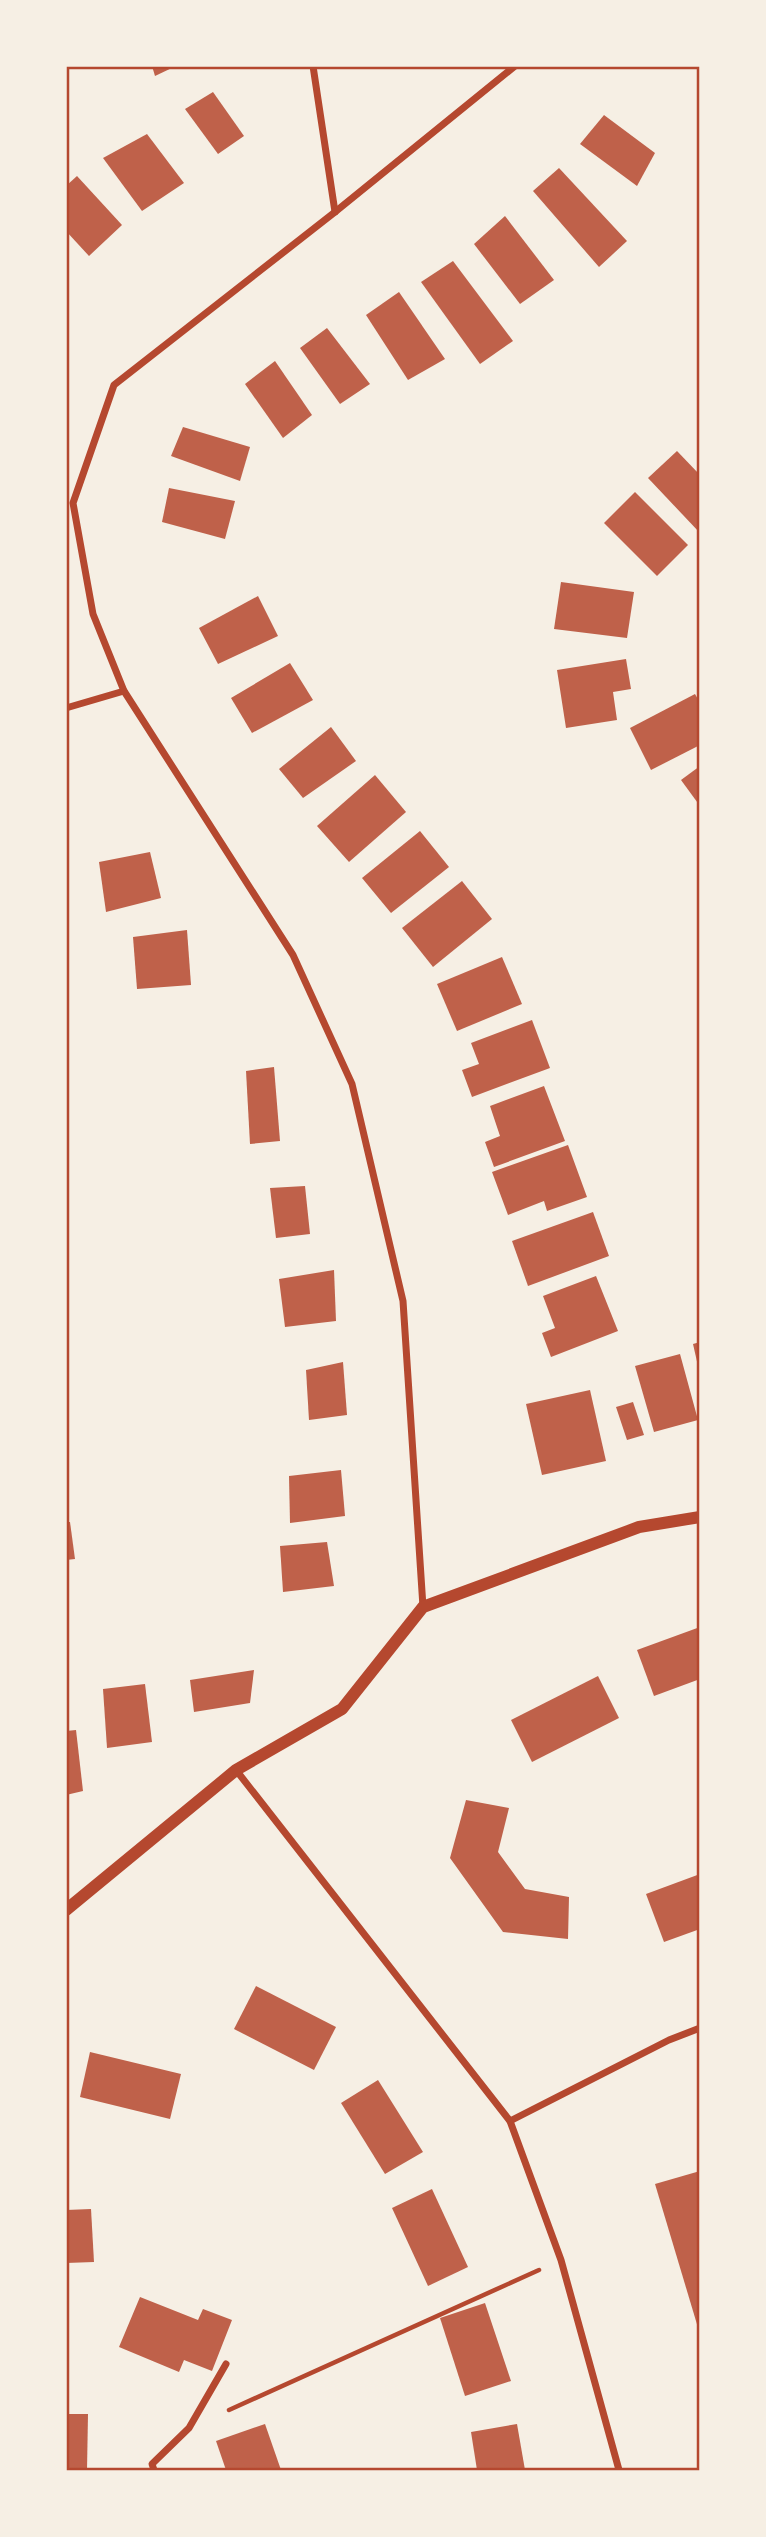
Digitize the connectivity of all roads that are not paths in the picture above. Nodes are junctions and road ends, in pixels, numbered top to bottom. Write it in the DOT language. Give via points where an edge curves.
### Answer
graph roads {
  1 [pos="313,66"];
  2 [pos="515,66"];
  3 [pos="335,212"];
  4 [pos="124,691"];
  5 [pos="66,708"];
  6 [pos="699,1517"];
  7 [pos="423,1607"];
  8 [pos="236,1770"];
  9 [pos="66,1910"];
  10 [pos="699,2028"];
  11 [pos="510,2121"];
  12 [pos="226,2364"];
  13 [pos="154,2470"];
  14 [pos="619,2470"];
  1 -- 3 [label="street"];
  2 -- 3 [label="street"];
  3 -- 4 [label="street" via="114,385 73,503 93,614"];
  4 -- 5 [label="street"];
  4 -- 7 [label="street" via="293,955 352,1084 403,1301"];
  6 -- 7 [label="street" via="639,1527"];
  7 -- 8 [label="street" via="342,1709"];
  8 -- 9 [label="street"];
  8 -- 11 [label="street"];
  10 -- 11 [label="street"];
  11 -- 14 [label="street" via="561,2260"];
  12 -- 13 [label="street" via="190,2428 152,2464"];
}
